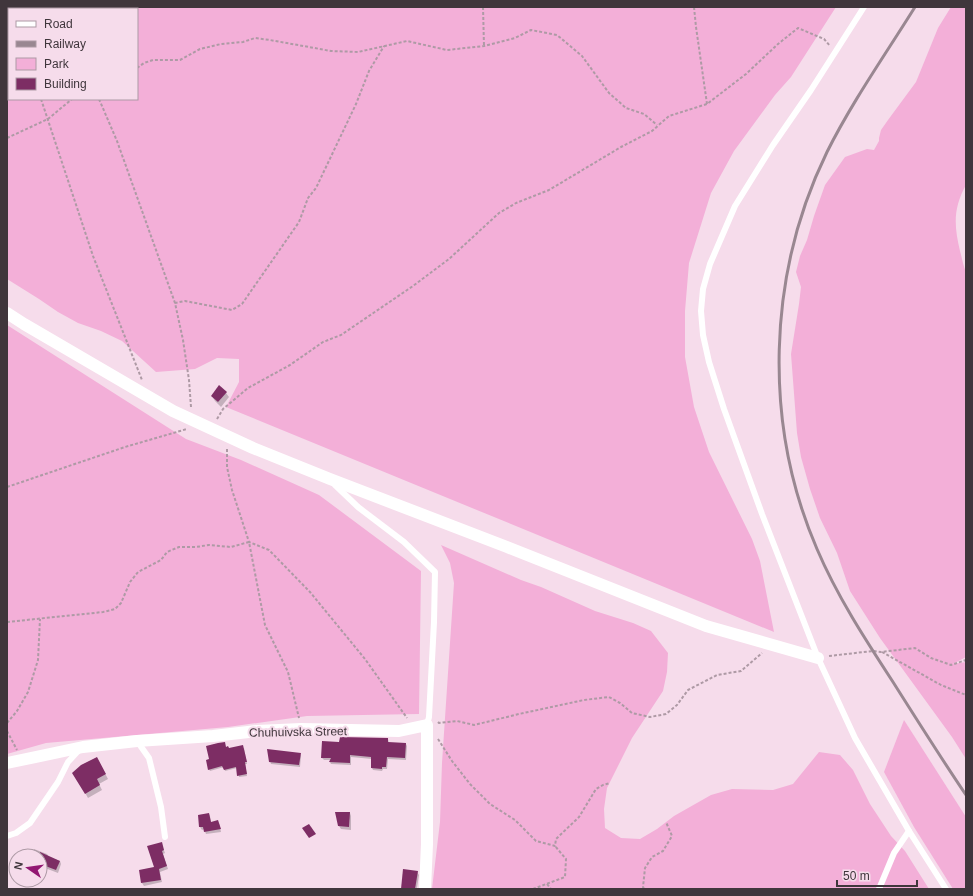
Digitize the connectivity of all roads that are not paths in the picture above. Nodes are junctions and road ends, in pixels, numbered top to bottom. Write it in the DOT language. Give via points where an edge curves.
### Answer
graph roads {
  1 [pos="864,7"];
  2 [pos="7,313"];
  3 [pos="330,479"];
  4 [pos="818,658"];
  5 [pos="428,721"];
  6 [pos="137,741"];
  7 [pos="83,746"];
  8 [pos="7,763"];
  9 [pos="909,831"];
  10 [pos="7,836"];
  11 [pos="165,837"];
  12 [pos="425,889"];
  13 [pos="879,889"];
  14 [pos="946,889"];
  1 -- 4 [label="lane" via="735,206 710,264 703,289 701,311 708,362 762,514"];
  2 -- 3 [label="street" via="173,411 253,448"];
  3 -- 4 [label="street" via="706,626"];
  3 -- 5 [label="lane" via="358,507 404,542 435,572"];
  4 -- 9 [label="lane" via="855,738"];
  5 -- 6 [label="street, Chuhuivska Street" via="399,731 301,729"];
  5 -- 12 [label="street"];
  6 -- 7 [label="street, Chuhuivska Street"];
  6 -- 11 [label="lane" via="148,758 161,807"];
  7 -- 8 [label="street, Chuhuivska Street"];
  7 -- 10 [label="lane" via="68,762 58,782 30,823"];
  9 -- 13 [label="lane" via="894,853"];
  9 -- 14 [label="lane"];
}
